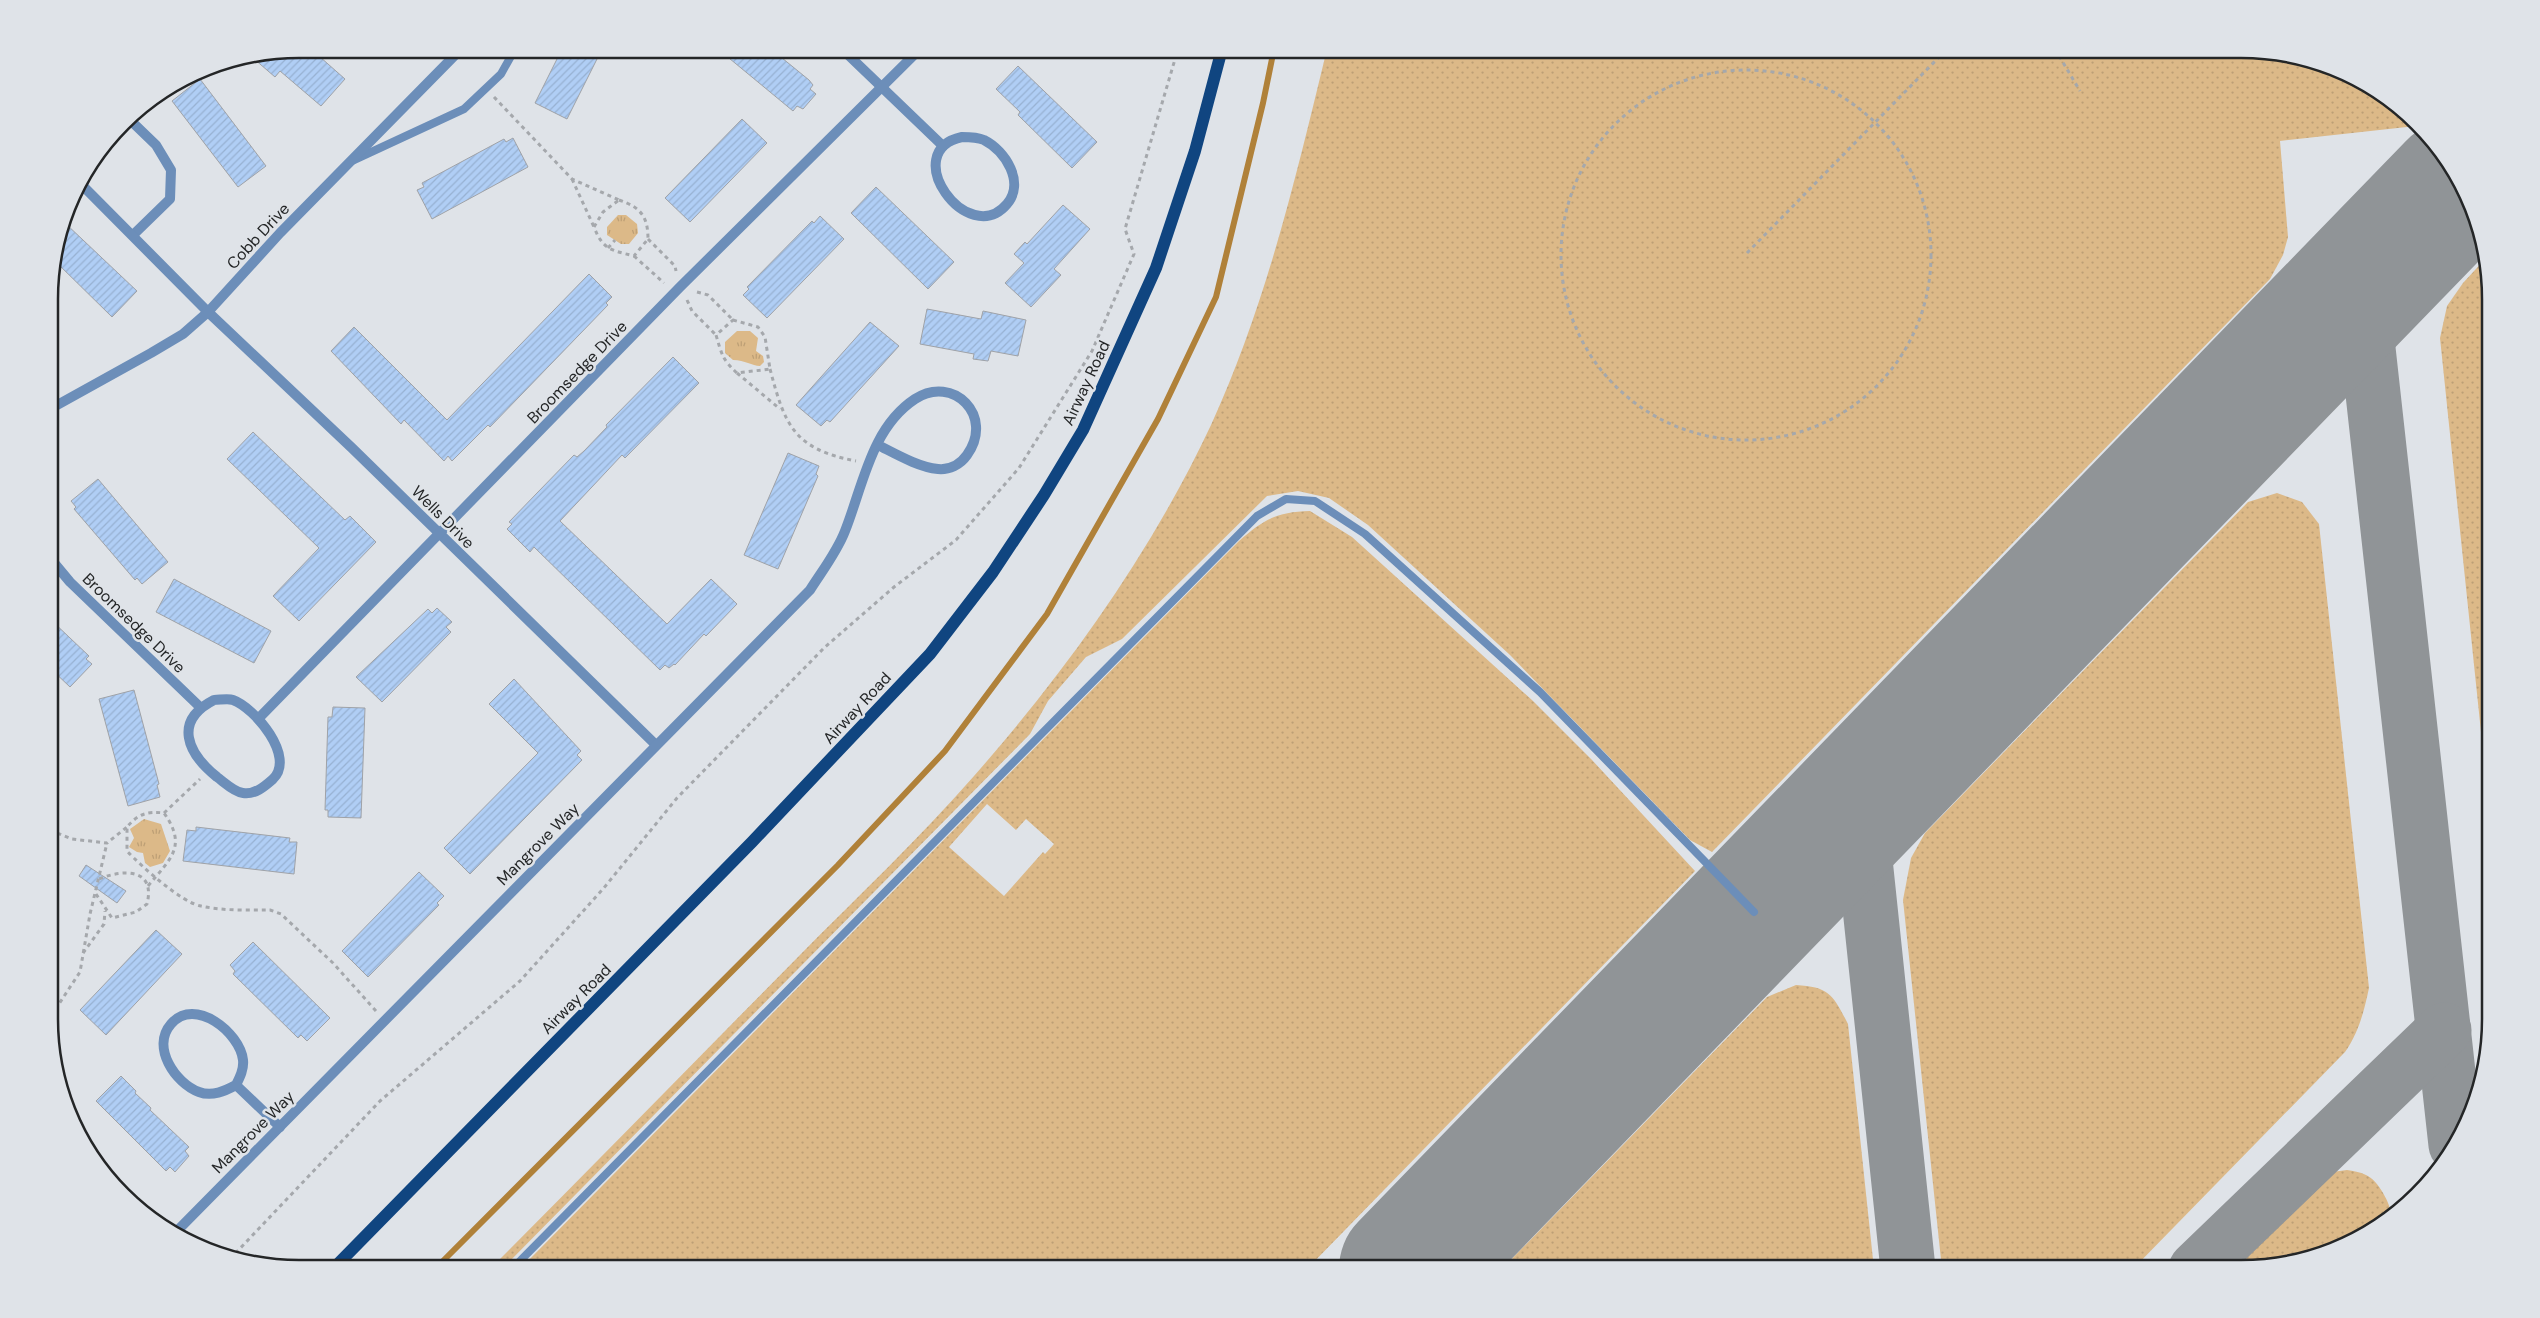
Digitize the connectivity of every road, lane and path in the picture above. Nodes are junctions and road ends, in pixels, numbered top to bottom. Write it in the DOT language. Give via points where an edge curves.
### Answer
graph roads {
  1 [pos="452,58"];
  2 [pos="510,58"];
  3 [pos="851,58"];
  4 [pos="911,58"];
  5 [pos="1175,58"];
  6 [pos="1220,58"];
  7 [pos="1937,58"];
  8 [pos="2060,58"];
  9 [pos="882,87"];
  10 [pos="486,88"];
  11 [pos="2080,91"];
  12 [pos="133,123"];
  13 [pos="1874,123"];
  14 [pos="943,146"];
  15 [pos="350,162"];
  16 [pos="572,179"];
  17 [pos="85,187"];
  18 [pos="618,200"];
  19 [pos="594,227"];
  20 [pos="133,235"];
  21 [pos="648,239"];
  22 [pos="615,240"];
  23 [pos="608,248"];
  24 [pos="1747,253"];
  25 [pos="634,256"];
  26 [pos="680,287"];
  27 [pos="208,312"];
  28 [pos="733,320"];
  29 [pos="716,335"];
  30 [pos="729,356"];
  31 [pos="724,362"];
  32 [pos="770,369"];
  33 [pos="738,373"];
  34 [pos="58,405"];
  35 [pos="781,409"];
  36 [pos="878,445"];
  37 [pos="868,463"];
  38 [pos="439,535"];
  39 [pos="58,568"];
  40 [pos="200,707"];
  41 [pos="258,719"];
  42 [pos="656,745"];
  43 [pos="209,770"];
  44 [pos="164,813"];
  45 [pos="127,827"];
  46 [pos="58,833"];
  47 [pos="107,843"];
  48 [pos="156,877"];
  49 [pos="98,879"];
  50 [pos="148,886"];
  51 [pos="95,893"];
  52 [pos="105,910"];
  53 [pos="1754,912"];
  54 [pos="83,953"];
  55 [pos="58,1005"];
  56 [pos="384,1021"];
  57 [pos="236,1085"];
  58 [pos="280,1127"];
  59 [pos="179,1229"];
  60 [pos="237,1252"];
  61 [pos="342,1260"];
  62 [pos="521,1260"];
  1 -- 15 [label="street, Cobb Drive"];
  2 -- 10 [label="lane" via="501,74"];
  3 -- 9 [label="street"];
  4 -- 9 [label="street, Broomsedge Drive"];
  5 -- 60 [label="path" via="1125,229 1134,254 1092,351 1018,468 956,540 894,587 825,647 676,798 603,889 520,981 380,1101"];
  6 -- 61 [label="main road, Airway Road" via="1195,151 1156,268 1083,430 993,572 930,654 759,835"];
  7 -- 13 [label="path"];
  8 -- 11 [label="path"];
  9 -- 14 [label="street"];
  9 -- 26 [label="street, Broomsedge Drive"];
  10 -- 15 [label="lane" via="464,109"];
  10 -- 16 [label="path"];
  12 -- 20 [label="street" via="156,145 171,170 170,199"];
  13 -- 13 [label="path" via="1891,138 1922,194 1932,258 1920,322 1886,378 1841,415 1787,437 1729,441 1672,427 1623,396 1582,342 1564,297 1560,239 1574,182 1605,133 1656,92 1717,71 1782,72 1842,95"];
  13 -- 24 [label="path"];
  14 -- 14 [label="street" via="937,158 936,171 939,184 952,201 966,212 978,216 1002,210 1014,189 1014,176 998,151 986,141 974,137 951,140"];
  15 -- 27 [label="street, Cobb Drive"];
  16 -- 18 [label="path"];
  16 -- 19 [label="path"];
  17 -- 20 [label="street, Wells Drive"];
  18 -- 19 [label="path"];
  18 -- 21 [label="path" via="640,209 646,219"];
  19 -- 23 [label="path" via="602,244"];
  20 -- 27 [label="street, Wells Drive"];
  21 -- 25 [label="path"];
  21 -- 26 [label="path" via="675,266"];
  22 -- 23 [label="path"];
  23 -- 25 [label="path"];
  25 -- 26 [label="path" via="661,282"];
  26 -- 28 [label="path" via="708,294"];
  26 -- 29 [label="path" via="692,312"];
  26 -- 38 [label="street, Broomsedge Drive"];
  27 -- 34 [label="street, Cobb Drive" via="183,334 151,354"];
  27 -- 38 [label="street, Wells Drive"];
  28 -- 29 [label="path"];
  28 -- 32 [label="path" via="758,327 765,337"];
  29 -- 31 [label="path"];
  30 -- 31 [label="path"];
  31 -- 33 [label="path"];
  32 -- 33 [label="path"];
  32 -- 35 [label="path"];
  33 -- 35 [label="path"];
  35 -- 37 [label="path" via="797,435 813,447 825,454"];
  36 -- 36 [label="street, Mangrove Way" via="907,404 924,393 938,390 950,393 963,401 977,422 973,446 952,468 925,466"];
  36 -- 37 [label="street, Mangrove Way"];
  37 -- 42 [label="street, Mangrove Way" via="844,532 810,590"];
  38 -- 41 [label="street, Broomsedge Drive"];
  38 -- 42 [label="street, Wells Drive"];
  39 -- 40 [label="street, Broomsedge Drive"];
  40 -- 41 [label="street" via="214,700 232,700"];
  40 -- 43 [label="street" via="190,724 188,740 195,755"];
  41 -- 43 [label="street" via="274,738 281,756 276,776 262,789 243,793"];
  42 -- 56 [label="street, Mangrove Way"];
  43 -- 44 [label="path"];
  44 -- 45 [label="path" via="137,816"];
  44 -- 48 [label="path" via="172,824 176,847"];
  45 -- 47 [label="path"];
  45 -- 48 [label="path" via="127,851"];
  46 -- 47 [label="path" via="72,839"];
  47 -- 49 [label="path"];
  48 -- 50 [label="path"];
  48 -- 56 [label="path" via="199,906 270,910 281,914 333,963"];
  49 -- 50 [label="path" via="127,871 142,878"];
  49 -- 51 [label="path"];
  50 -- 52 [label="path" via="147,904 136,912 112,918"];
  51 -- 52 [label="path"];
  51 -- 54 [label="path"];
  52 -- 54 [label="path" via="104,924"];
  53 -- 62 [label="lane" via="1540,692 1365,534 1315,501 1286,499 1257,516"];
  54 -- 55 [label="path" via="80,972"];
  56 -- 58 [label="street, Mangrove Way"];
  57 -- 57 [label="street" via="242,1074 243,1062 241,1050 228,1031 213,1019 199,1015 185,1016 172,1023 165,1035 163,1048 167,1061 182,1081 200,1092 212,1094"];
  57 -- 58 [label="street"];
  58 -- 59 [label="street, Mangrove Way"];
}
